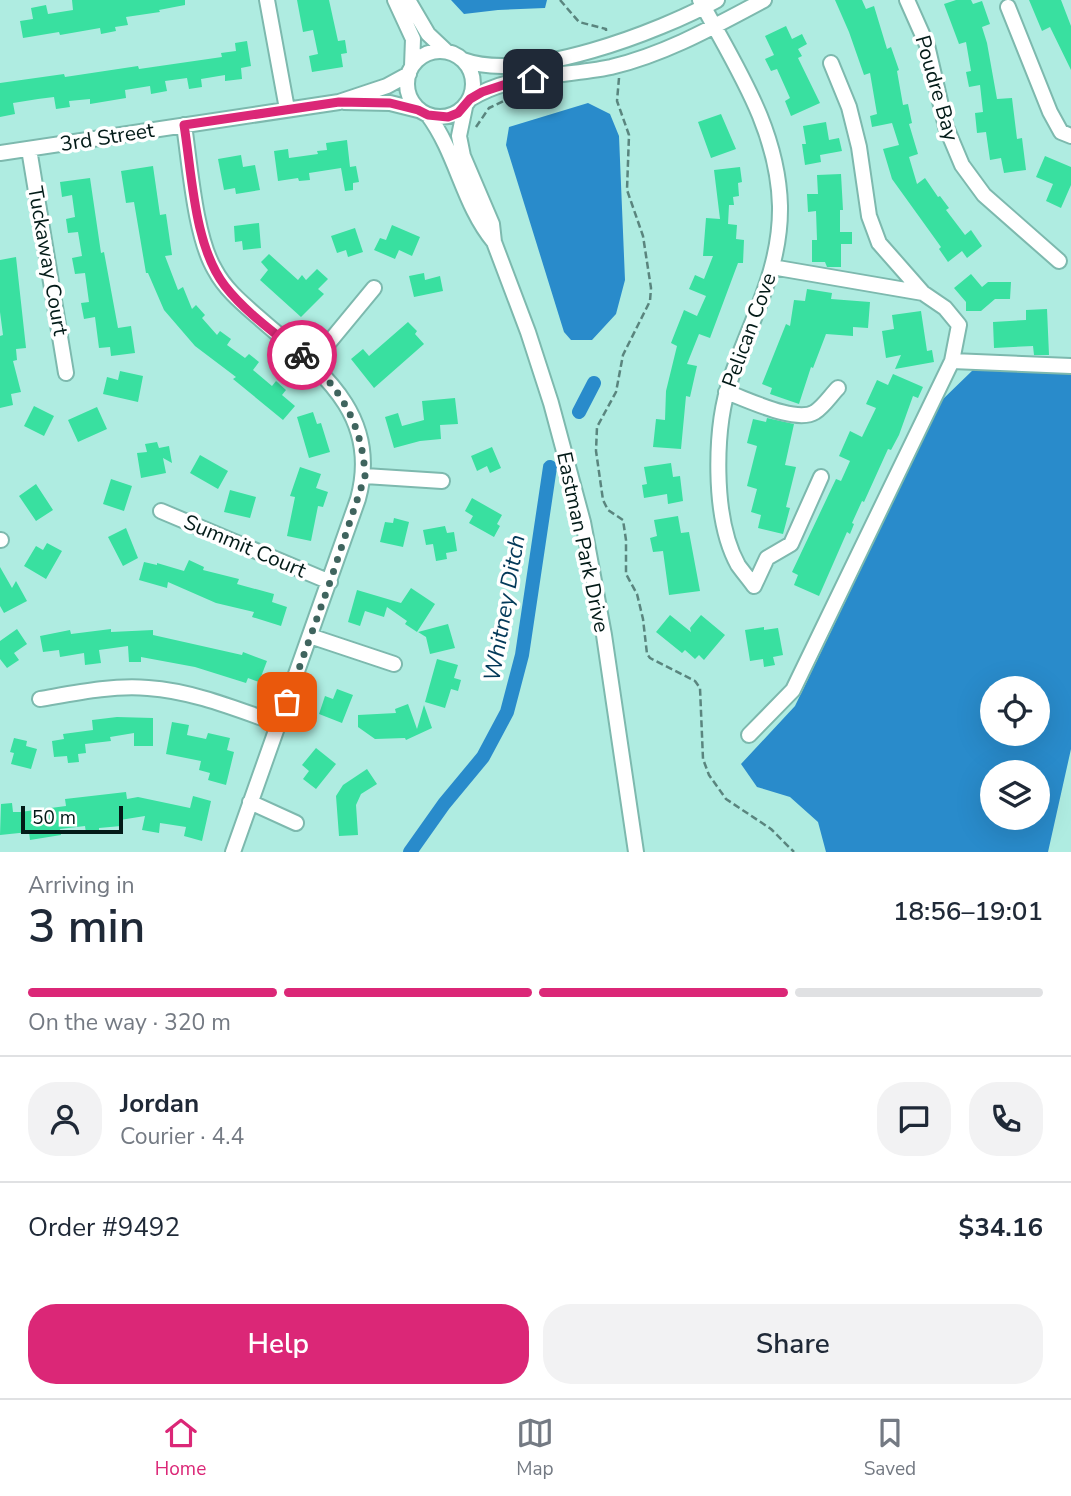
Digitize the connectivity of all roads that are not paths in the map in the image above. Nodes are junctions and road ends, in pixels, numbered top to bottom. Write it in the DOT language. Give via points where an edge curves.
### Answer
graph roads {
  1 [pos="267,0"];
  2 [pos="396,0"];
  3 [pos="408,0"];
  4 [pos="764,0"];
  5 [pos="907,0"];
  6 [pos="707,2"];
  7 [pos="1008,7"];
  8 [pos="715,26"];
  9 [pos="446,51"];
  10 [pos="463,60"];
  11 [pos="831,63"];
  12 [pos="411,70"];
  13 [pos="339,102"];
  14 [pos="467,103"];
  15 [pos="288,109"];
  16 [pos="423,112"];
  17 [pos="184,125"];
  18 [pos="1071,136"];
  19 [pos="29,149"];
  20 [pos="0,153"];
  21 [pos="494,242"];
  22 [pos="1059,261"];
  23 [pos="772,267"];
  24 [pos="374,288"];
  25 [pos="923,293"];
  26 [pos="952,361"];
  27 [pos="312,363"];
  28 [pos="1071,366"];
  29 [pos="66,373"];
  30 [pos="838,387"];
  31 [pos="726,392"];
  32 [pos="365,476"];
  33 [pos="821,477"];
  34 [pos="442,481"];
  35 [pos="161,511"];
  36 [pos="330,582"];
  37 [pos="310,636"];
  38 [pos="394,664"];
  39 [pos="40,699"];
  40 [pos="279,724"];
  41 [pos="749,735"];
  42 [pos="250,802"];
  43 [pos="296,823"];
  44 [pos="233,852"];
  45 [pos="636,852"];
  1 -- 15 [label="street"];
  2 -- 12 [label="street" via="412,39"];
  3 -- 9 [label="street" via="428,34"];
  4 -- 8 [label="street"];
  5 -- 22 [label="street, Poudre Bay" via="927,45 946,127 962,165 984,195"];
  6 -- 8 [label="street, Pelican Cove"];
  6 -- 10 [label="street" via="668,25 610,45 510,67"];
  7 -- 18 [label="street" via="1051,112 1061,132"];
  8 -- 14 [label="street" via="616,65 494,86"];
  8 -- 23 [label="street, Pelican Cove" via="758,109 772,150 780,205"];
  9 -- 10 [label="street"];
  9 -- 12 [label="street" via="426,54"];
  10 -- 14 [label="street" via="473,82"];
  11 -- 25 [label="street" via="849,107 869,216 879,243"];
  12 -- 13 [label="street, 3rd Street" via="387,86"];
  12 -- 16 [label="street" via="408,93"];
  13 -- 15 [label="street, 3rd Street"];
  13 -- 16 [label="street, 3rd Street" via="390,103"];
  14 -- 16 [label="street" via="448,117"];
  14 -- 21 [label="street, Eastman Park Drive" via="459,136 492,224"];
  15 -- 17 [label="street, 3rd Street"];
  16 -- 21 [label="street, Eastman Park Drive" via="444,139 482,227"];
  17 -- 19 [label="street, 3rd Street"];
  17 -- 27 [label="street" via="203,242 214,270 229,291"];
  19 -- 20 [label="street, 3rd Street"];
  19 -- 29 [label="street, Tuckaway Court"];
  21 -- 45 [label="street, Eastman Park Drive" via="551,403 583,522"];
  23 -- 25 [label="street"];
  23 -- 31 [label="street, Pelican Cove"];
  24 -- 27 [label="street"];
  25 -- 26 [label="street" via="945,307 959,325"];
  26 -- 28 [label="street"];
  26 -- 41 [label="street" via="793,691"];
  27 -- 32 [label="street" via="353,417"];
  30 -- 31 [label="street" via="815,412 802,416"];
  31 -- 33 [label="street, Pelican Cove" via="718,450 721,497 738,564 754,586 767,558 791,544"];
  32 -- 34 [label="street"];
  32 -- 36 [label="street"];
  35 -- 36 [label="street, Summit Court"];
  36 -- 37 [label="street"];
  37 -- 38 [label="street"];
  37 -- 40 [label="street"];
  39 -- 40 [label="street" via="107,688 149,688 204,699"];
  40 -- 42 [label="street"];
  42 -- 43 [label="street"];
  42 -- 44 [label="street"];
}
